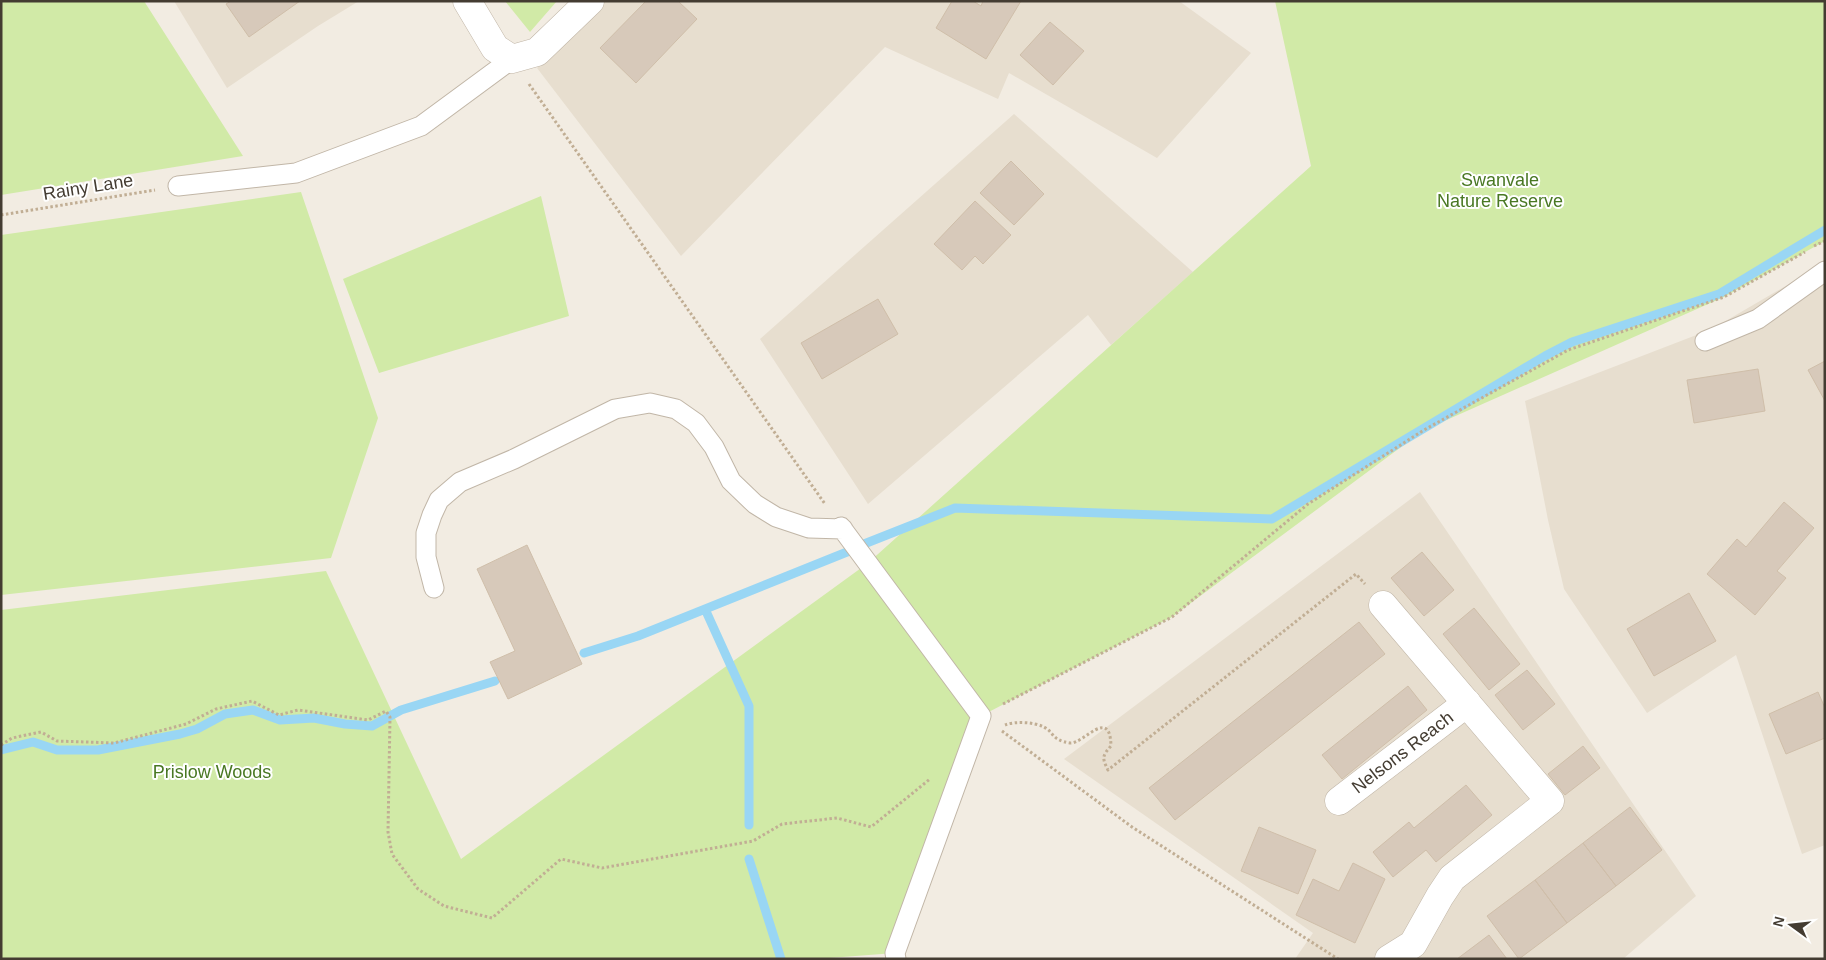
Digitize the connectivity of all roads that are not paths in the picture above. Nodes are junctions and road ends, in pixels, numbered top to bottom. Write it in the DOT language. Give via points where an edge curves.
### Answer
graph roads {
  1 [pos="467,1"];
  2 [pos="590,1"];
  3 [pos="512,59"];
  4 [pos="178,186"];
  5 [pos="1825,271"];
  6 [pos="1705,340"];
  7 [pos="434,588"];
  8 [pos="1384,605"];
  9 [pos="1467,703"];
  10 [pos="1339,801"];
  11 [pos="896,959"];
  12 [pos="1389,959"];
  1 -- 3 [label="street" via="495,48"];
  2 -- 3 [label="street" via="537,52"];
  3 -- 4 [label="lane" via="422,126 296,173"];
  5 -- 6 [label="lane" via="1758,319"];
  7 -- 11 [label="lane" via="426,557 426,533 439,500 460,482 615,409 650,403 676,410 696,423 714,448 730,482 755,504 776,517 809,528 842,528 981,716"];
  8 -- 9 [label="street, Nelsons Reach"];
  9 -- 10 [label="street, Nelsons Reach"];
  9 -- 12 [label="street, Nelsons Reach" via="1550,801 1452,878 1413,944"];
}
